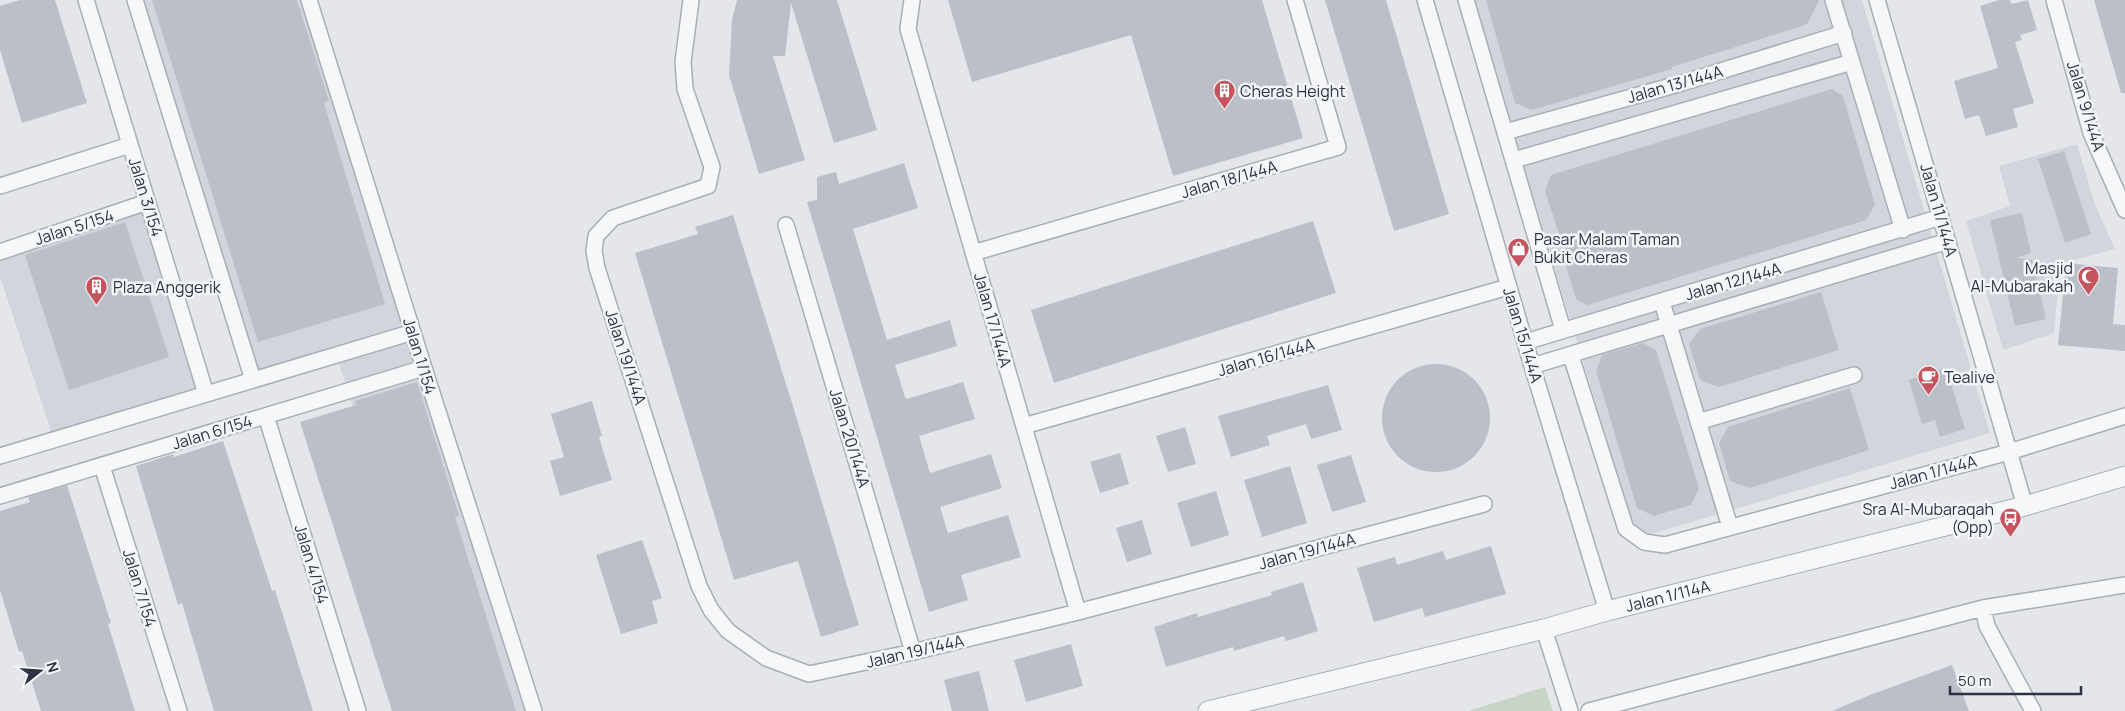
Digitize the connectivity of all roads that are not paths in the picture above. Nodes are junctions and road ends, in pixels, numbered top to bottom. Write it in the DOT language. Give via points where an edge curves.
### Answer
graph roads {
  1 [pos="86,0"];
  2 [pos="135,0"];
  3 [pos="308,0"];
  4 [pos="691,0"];
  5 [pos="912,0"];
  6 [pos="1295,0"];
  7 [pos="1425,0"];
  8 [pos="1466,0"];
  9 [pos="1833,0"];
  10 [pos="1877,0"];
  11 [pos="2054,0"];
  12 [pos="1844,33"];
  13 [pos="1852,62"];
  14 [pos="1505,132"];
  15 [pos="130,145"];
  16 [pos="1514,160"];
  17 [pos="0,186"];
  18 [pos="147,202"];
  19 [pos="2125,210"];
  20 [pos="1941,217"];
  21 [pos="786,225"];
  22 [pos="1903,230"];
  23 [pos="1948,241"];
  24 [pos="0,252"];
  25 [pos="973,253"];
  26 [pos="1508,287"];
  27 [pos="1662,302"];
  28 [pos="1669,326"];
  29 [pos="1563,330"];
  30 [pos="413,332"];
  31 [pos="1525,342"];
  32 [pos="1571,356"];
  33 [pos="1532,366"];
  34 [pos="424,368"];
  35 [pos="1854,375"];
  36 [pos="253,380"];
  37 [pos="206,394"];
  38 [pos="266,416"];
  39 [pos="2125,416"];
  40 [pos="1698,422"];
  41 [pos="1024,426"];
  42 [pos="2009,452"];
  43 [pos="0,456"];
  44 [pos="102,466"];
  45 [pos="2125,476"];
  46 [pos="0,496"];
  47 [pos="1484,504"];
  48 [pos="2025,506"];
  49 [pos="1730,527"];
  50 [pos="2125,585"];
  51 [pos="1983,608"];
  52 [pos="1607,611"];
  53 [pos="1078,612"];
  54 [pos="1544,630"];
  55 [pos="913,652"];
  56 [pos="179,711"];
  57 [pos="358,711"];
  58 [pos="534,711"];
  59 [pos="1208,711"];
  60 [pos="1570,711"];
  61 [pos="1589,711"];
  62 [pos="2034,711"];
  1 -- 15 [label="street, Jalan 3/154"];
  2 -- 36 [label="street"];
  3 -- 30 [label="street, Jalan 1/154"];
  4 -- 55 [label="street, Jalan 19/144A" via="683,76 712,167 708,186 613,218 596,236 594,251 699,586 711,610 728,631 766,658 809,674"];
  5 -- 25 [label="street, Jalan 17/144A" via="908,29"];
  6 -- 25 [label="street, Jalan 18/144A" via="1338,147"];
  7 -- 26 [label="street, Jalan 15/144A"];
  8 -- 14 [label="street"];
  9 -- 12 [label="street"];
  10 -- 20 [label="street, Jalan 11/144A"];
  11 -- 19 [label="street, Jalan 9/144A" via="2091,133"];
  12 -- 13 [label="street"];
  12 -- 14 [label="street, Jalan 13/144A" via="1682,83"];
  13 -- 16 [label="street, Jalan 13/144A"];
  13 -- 22 [label="street"];
  14 -- 16 [label="street"];
  15 -- 17 [label="street"];
  15 -- 18 [label="street, Jalan 3/154"];
  16 -- 29 [label="street"];
  18 -- 24 [label="street, Jalan 5/154"];
  18 -- 37 [label="street, Jalan 3/154"];
  20 -- 22 [label="street, Jalan 12/144A"];
  20 -- 23 [label="street, Jalan 11/144A"];
  21 -- 55 [label="street, Jalan 20/144A"];
  22 -- 27 [label="street, Jalan 12/144A"];
  23 -- 28 [label="street, Jalan 12/144A"];
  23 -- 42 [label="street, Jalan 11/144A"];
  25 -- 41 [label="street, Jalan 17/144A"];
  26 -- 31 [label="street, Jalan 15/144A"];
  26 -- 41 [label="street, Jalan 16/144A"];
  27 -- 28 [label="street"];
  27 -- 29 [label="street, Jalan 12/144A"];
  28 -- 32 [label="street, Jalan 12/144A"];
  28 -- 40 [label="street"];
  29 -- 31 [label="street, Jalan 12/144A"];
  30 -- 34 [label="street, Jalan 1/154"];
  30 -- 36 [label="street"];
  31 -- 33 [label="street, Jalan 15/144A"];
  32 -- 33 [label="street, Jalan 12/144A"];
  32 -- 49 [label="street, Jalan 1/144A" via="1626,529 1644,542 1665,544"];
  33 -- 52 [label="street, Jalan 15/144A"];
  34 -- 38 [label="street, Jalan 6/154"];
  34 -- 58 [label="street, Jalan 1/154"];
  35 -- 40 [label="street"];
  36 -- 37 [label="street"];
  37 -- 43 [label="street"];
  38 -- 44 [label="street, Jalan 6/154"];
  38 -- 57 [label="street, Jalan 4/154"];
  39 -- 42 [label="street, Jalan 1/144A"];
  40 -- 49 [label="street"];
  41 -- 53 [label="street, Jalan 17/144A"];
  42 -- 48 [label="street, Jalan 11/144A"];
  42 -- 49 [label="street, Jalan 1/144A"];
  44 -- 46 [label="street, Jalan 6/154"];
  44 -- 56 [label="street, Jalan 7/154"];
  45 -- 48 [label="street, Jalan 1/114A"];
  47 -- 53 [label="street, Jalan 19/144A"];
  48 -- 52 [label="street, Jalan 1/114A"];
  50 -- 51 [label="street"];
  51 -- 61 [label="street"];
  51 -- 62 [label="street" via="1987,626"];
  52 -- 54 [label="street, Jalan 1/114A"];
  53 -- 55 [label="street, Jalan 19/144A"];
  54 -- 59 [label="street, Jalan 1/114A"];
  54 -- 60 [label="street"];
}
